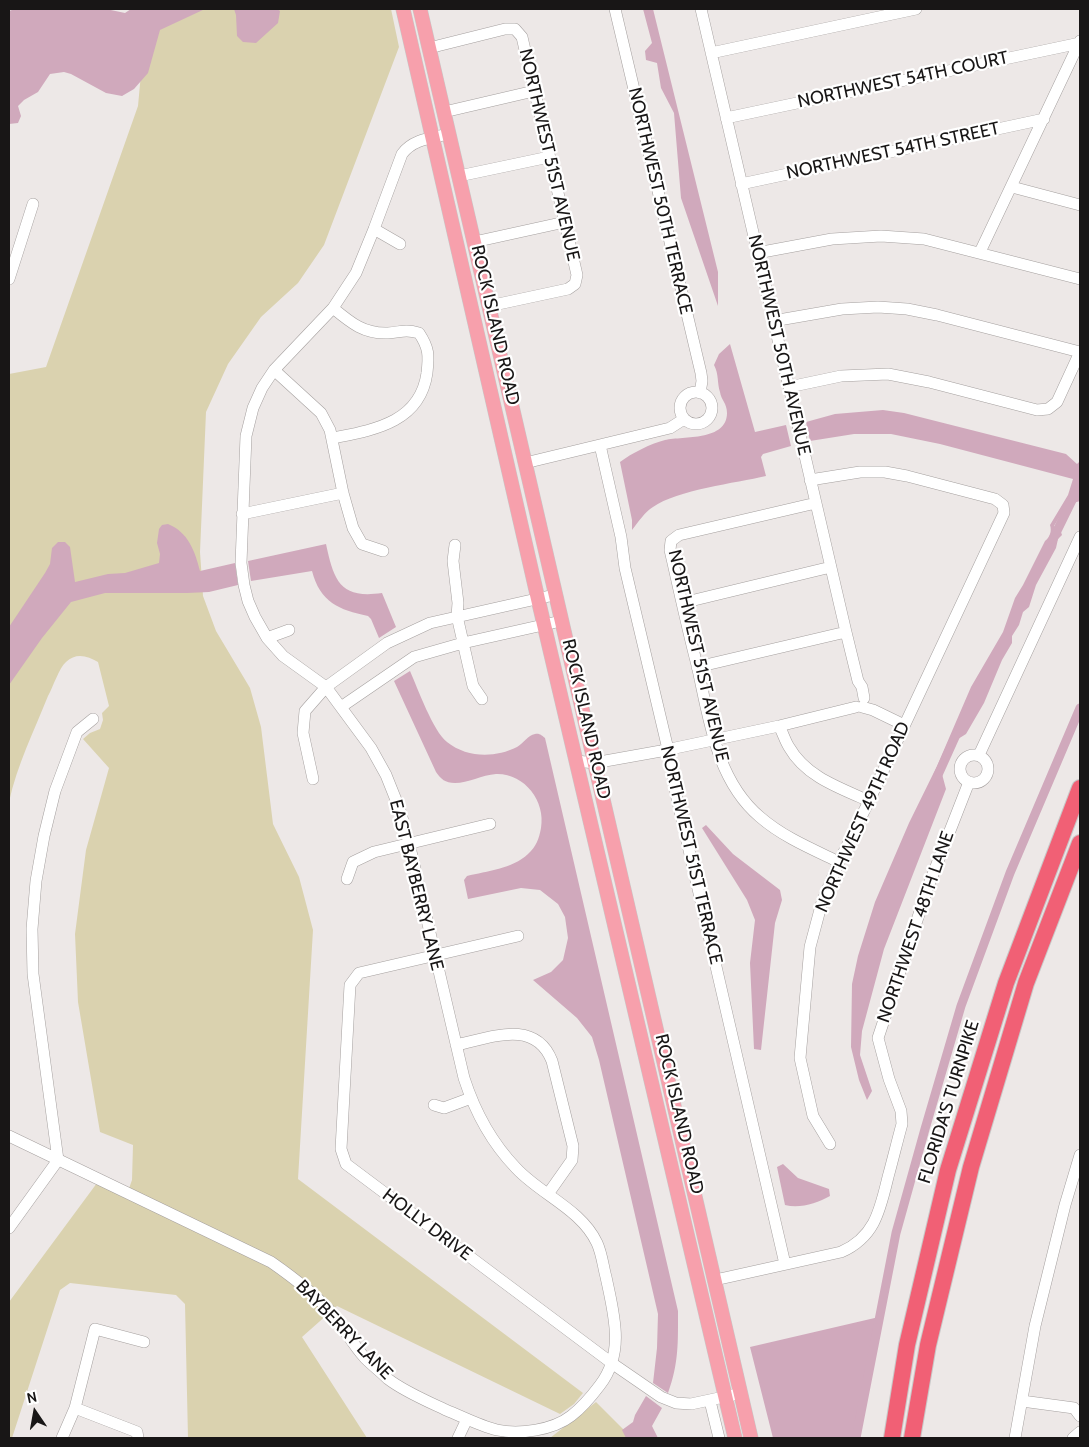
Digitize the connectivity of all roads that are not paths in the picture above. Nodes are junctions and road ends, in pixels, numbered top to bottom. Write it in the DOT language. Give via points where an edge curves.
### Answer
graph roads {
  1 [pos="403,9"];
  2 [pos="420,9"];
  3 [pos="615,9"];
  4 [pos="701,9"];
  5 [pos="916,9"];
  6 [pos="1080,42"];
  7 [pos="429,48"];
  8 [pos="711,53"];
  9 [pos="534,91"];
  10 [pos="444,112"];
  11 [pos="726,118"];
  12 [pos="1044,119"];
  13 [pos="449,134"];
  14 [pos="433,137"];
  15 [pos="549,157"];
  16 [pos="459,176"];
  17 [pos="741,184"];
  18 [pos="1012,187"];
  19 [pos="1079,202"];
  20 [pos="33,204"];
  21 [pos="565,222"];
  22 [pos="374,229"];
  23 [pos="474,242"];
  24 [pos="400,244"];
  25 [pos="980,252"];
  26 [pos="758,253"];
  27 [pos="9,279"];
  28 [pos="1080,279"];
  29 [pos="489,306"];
  30 [pos="334,308"];
  31 [pos="773,321"];
  32 [pos="1080,352"];
  33 [pos="274,370"];
  34 [pos="789,387"];
  35 [pos="700,393"];
  36 [pos="684,419"];
  37 [pos="333,438"];
  38 [pos="600,446"];
  39 [pos="525,463"];
  40 [pos="810,480"];
  41 [pos="343,493"];
  42 [pos="816,503"];
  43 [pos="242,514"];
  44 [pos="1080,537"];
  45 [pos="455,545"];
  46 [pos="383,551"];
  47 [pos="831,567"];
  48 [pos="554,595"];
  49 [pos="538,599"];
  50 [pos="682,602"];
  51 [pos="457,616"];
  52 [pos="561,621"];
  53 [pos="545,625"];
  54 [pos="289,630"];
  55 [pos="846,632"];
  56 [pos="267,638"];
  57 [pos="463,642"];
  58 [pos="697,667"];
  59 [pos="326,687"];
  60 [pos="482,699"];
  61 [pos="862,703"];
  62 [pos="341,707"];
  63 [pos="93,718"];
  64 [pos="904,725"];
  65 [pos="780,726"];
  66 [pos="714,740"];
  67 [pos="667,749"];
  68 [pos="981,752"];
  69 [pos="577,761"];
  70 [pos="594,763"];
  71 [pos="314,779"];
  72 [pos="969,782"];
  73 [pos="1080,788"];
  74 [pos="869,802"];
  75 [pos="490,824"];
  76 [pos="409,843"];
  77 [pos="1080,844"];
  78 [pos="839,862"];
  79 [pos="347,879"];
  80 [pos="518,936"];
  81 [pos="434,956"];
  82 [pos="456,1045"];
  83 [pos="471,1098"];
  84 [pos="434,1105"];
  85 [pos="9,1136"];
  86 [pos="830,1144"];
  87 [pos="1080,1155"];
  88 [pos="58,1160"];
  89 [pos="548,1194"];
  90 [pos="9,1228"];
  91 [pos="785,1264"];
  92 [pos="715,1280"];
  93 [pos="144,1342"];
  94 [pos="613,1364"];
  95 [pos="742,1393"];
  96 [pos="727,1396"];
  97 [pos="710,1401"];
  98 [pos="1022,1401"];
  99 [pos="75,1408"];
  100 [pos="1080,1416"];
  101 [pos="467,1419"];
  102 [pos="1080,1432"];
  103 [pos="62,1438"];
  104 [pos="138,1438"];
  105 [pos="458,1438"];
  106 [pos="719,1438"];
  107 [pos="735,1438"];
  108 [pos="751,1438"];
  109 [pos="892,1438"];
  110 [pos="912,1438"];
  111 [pos="1015,1438"];
  112 [pos="1073,1438"];
  1 -- 14 [label="main road, ROCK ISLAND ROAD"];
  2 -- 7 [label="main road, ROCK ISLAND ROAD"];
  3 -- 35 [label="street, NORTHWEST 50TH TERRACE" via="702,381"];
  4 -- 8 [label="street, NORTHWEST 50TH AVENUE"];
  5 -- 8 [label="street"];
  6 -- 11 [label="street, NORTHWEST 54TH COURT"];
  6 -- 12 [label="street"];
  7 -- 9 [label="street, NORTHWEST 51ST AVENUE" via="515,29 522,37"];
  7 -- 10 [label="main road, ROCK ISLAND ROAD"];
  8 -- 11 [label="street, NORTHWEST 50TH AVENUE"];
  9 -- 10 [label="street"];
  9 -- 15 [label="street, NORTHWEST 51ST AVENUE"];
  10 -- 13 [label="main road, ROCK ISLAND ROAD"];
  11 -- 17 [label="street, NORTHWEST 50TH AVENUE"];
  12 -- 17 [label="street, NORTHWEST 54TH STREET"];
  12 -- 18 [label="street"];
  13 -- 14 [label="street, EAST BAYBERRY LANE"];
  13 -- 16 [label="main road, ROCK ISLAND ROAD"];
  14 -- 22 [label="street, EAST BAYBERRY LANE" via="408,146 402,154"];
  14 -- 49 [label="main road, ROCK ISLAND ROAD"];
  15 -- 16 [label="street"];
  15 -- 21 [label="street, NORTHWEST 51ST AVENUE"];
  16 -- 23 [label="main road, ROCK ISLAND ROAD"];
  17 -- 26 [label="street, NORTHWEST 50TH AVENUE"];
  18 -- 19 [label="street"];
  18 -- 25 [label="street"];
  20 -- 27 [label="street"];
  21 -- 23 [label="street"];
  21 -- 29 [label="street, NORTHWEST 51ST AVENUE" via="577,275 575,284 568,289"];
  22 -- 24 [label="street"];
  22 -- 30 [label="street, EAST BAYBERRY LANE" via="356,273"];
  23 -- 29 [label="main road, ROCK ISLAND ROAD"];
  25 -- 26 [label="street" via="924,239 881,236 832,238"];
  25 -- 28 [label="street"];
  26 -- 31 [label="street, NORTHWEST 50TH AVENUE"];
  29 -- 39 [label="main road, ROCK ISLAND ROAD"];
  30 -- 33 [label="street, EAST BAYBERRY LANE"];
  30 -- 37 [label="street" via="352,324 373,333 406,329 419,333 427,344 429,357 420,394 398,418 376,429"];
  31 -- 32 [label="street" via="842,308 907,309"];
  31 -- 34 [label="street, NORTHWEST 50TH AVENUE"];
  32 -- 34 [label="street" via="1057,402 1048,409 1037,410 888,374 841,376"];
  33 -- 37 [label="street" via="321,413"];
  33 -- 43 [label="street, EAST BAYBERRY LANE" via="262,388 246,436"];
  34 -- 40 [label="street, NORTHWEST 50TH AVENUE"];
  35 -- 36 [label="street" via="691,393 683,398 680,411"];
  35 -- 36 [label="street" via="711,404 708,419 693,424"];
  36 -- 38 [label="street" via="670,428"];
  37 -- 41 [label="street"];
  38 -- 39 [label="street"];
  38 -- 67 [label="street, NORTHWEST 51ST TERRACE"];
  39 -- 48 [label="main road, ROCK ISLAND ROAD"];
  40 -- 42 [label="street, NORTHWEST 50TH AVENUE"];
  40 -- 64 [label="street, NORTHWEST 49TH ROAD" via="860,472 885,472 995,499 1003,505 1004,513"];
  41 -- 43 [label="street"];
  41 -- 46 [label="street" via="353,528 362,544"];
  42 -- 47 [label="street, NORTHWEST 50TH AVENUE"];
  42 -- 50 [label="street, NORTHWEST 51ST AVENUE" via="679,535 671,541 670,550"];
  43 -- 56 [label="street, EAST BAYBERRY LANE" via="244,585 254,617"];
  44 -- 68 [label="street"];
  45 -- 51 [label="street"];
  47 -- 50 [label="street"];
  47 -- 55 [label="street, NORTHWEST 50TH AVENUE"];
  48 -- 49 [label="street"];
  48 -- 52 [label="main road, ROCK ISLAND ROAD"];
  49 -- 51 [label="street"];
  49 -- 53 [label="main road, ROCK ISLAND ROAD"];
  50 -- 58 [label="street, NORTHWEST 51ST AVENUE"];
  51 -- 57 [label="street"];
  51 -- 59 [label="street" via="430,623 387,643"];
  52 -- 53 [label="street"];
  52 -- 70 [label="main road, ROCK ISLAND ROAD"];
  53 -- 57 [label="street"];
  53 -- 69 [label="main road, ROCK ISLAND ROAD"];
  54 -- 56 [label="street"];
  55 -- 58 [label="street"];
  55 -- 61 [label="street, NORTHWEST 50TH AVENUE" via="858,681 856,688"];
  56 -- 59 [label="street, EAST BAYBERRY LANE" via="283,656"];
  57 -- 60 [label="street" via="473,686"];
  57 -- 62 [label="street" via="414,657"];
  58 -- 66 [label="street, NORTHWEST 51ST AVENUE"];
  59 -- 62 [label="street, EAST BAYBERRY LANE"];
  59 -- 71 [label="street" via="306,711 303,733"];
  61 -- 64 [label="street"];
  61 -- 65 [label="street"];
  62 -- 76 [label="street, EAST BAYBERRY LANE" via="386,775"];
  63 -- 88 [label="street" via="78,732 56,791 36,881 32,930 33,974"];
  64 -- 74 [label="street, NORTHWEST 49TH ROAD"];
  65 -- 66 [label="street"];
  65 -- 74 [label="street" via="789,748 806,768 821,779"];
  66 -- 67 [label="street"];
  66 -- 78 [label="street, NORTHWEST 51ST AVENUE" via="726,772 742,798 759,816 786,836"];
  67 -- 70 [label="street"];
  67 -- 91 [label="street, NORTHWEST 51ST TERRACE"];
  68 -- 72 [label="street" via="962,761 960,771"];
  68 -- 72 [label="street" via="988,774 978,783"];
  69 -- 70 [label="street"];
  69 -- 96 [label="main road, ROCK ISLAND ROAD"];
  70 -- 92 [label="main road, ROCK ISLAND ROAD"];
  72 -- 91 [label="street, NORTHWEST 48TH LANE" via="928,887 878,1038 901,1111 902,1124 878,1216 864,1237 846,1249"];
  73 -- 109 [label="highway, FLORIDA'S TURNPIKE" via="1006,983 948,1170 908,1345"];
  74 -- 78 [label="street, NORTHWEST 49TH ROAD"];
  75 -- 76 [label="street"];
  76 -- 79 [label="street" via="374,852 353,862"];
  76 -- 81 [label="street, EAST BAYBERRY LANE"];
  77 -- 110 [label="highway" via="1026,983 970,1167 928,1345"];
  78 -- 86 [label="street, NORTHWEST 49TH ROAD" via="822,902 810,947 800,1058 813,1116"];
  80 -- 81 [label="street, HOLLY DRIVE"];
  81 -- 82 [label="street, EAST BAYBERRY LANE"];
  81 -- 94 [label="street, HOLLY DRIVE" via="359,973 350,985 341,1149 346,1164"];
  82 -- 83 [label="street, EAST BAYBERRY LANE"];
  82 -- 89 [label="street" via="508,1034 524,1034 539,1041 548,1051 572,1146 572,1160"];
  83 -- 84 [label="street" via="444,1108"];
  83 -- 89 [label="street, EAST BAYBERRY LANE" via="492,1139 516,1169"];
  85 -- 88 [label="street, BAYBERRY LANE"];
  87 -- 98 [label="street" via="1036,1326"];
  88 -- 90 [label="street"];
  88 -- 101 [label="street, BAYBERRY LANE" via="271,1262 308,1289 333,1315 365,1358 390,1380"];
  89 -- 94 [label="street, EAST BAYBERRY LANE" via="588,1226 598,1245 615,1318"];
  91 -- 92 [label="street, NORTHWEST 48TH LANE"];
  92 -- 95 [label="main road, ROCK ISLAND ROAD"];
  93 -- 99 [label="street" via="95,1329"];
  94 -- 97 [label="street, HOLLY DRIVE" via="661,1397 676,1403"];
  94 -- 101 [label="street, BAYBERRY LANE" via="587,1403 569,1418 546,1428 523,1432 498,1430"];
  95 -- 96 [label="street, HOLLY DRIVE"];
  95 -- 108 [label="main road, ROCK ISLAND ROAD"];
  96 -- 97 [label="street, HOLLY DRIVE"];
  96 -- 107 [label="main road, ROCK ISLAND ROAD"];
  97 -- 106 [label="street"];
  98 -- 100 [label="street" via="1074,1408"];
  98 -- 111 [label="street"];
  99 -- 103 [label="street"];
  99 -- 104 [label="street" via="137,1432"];
  101 -- 105 [label="street"];
  102 -- 112 [label="street"];
}
